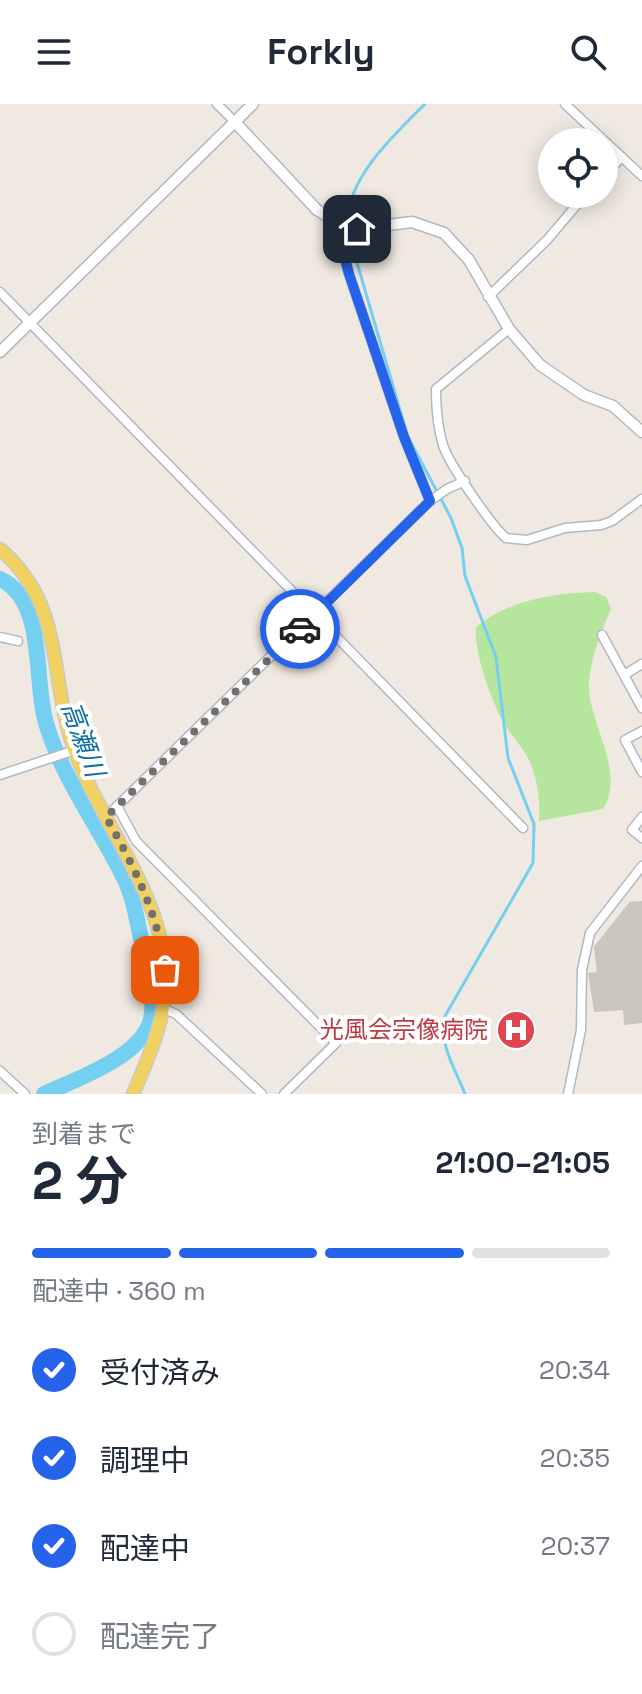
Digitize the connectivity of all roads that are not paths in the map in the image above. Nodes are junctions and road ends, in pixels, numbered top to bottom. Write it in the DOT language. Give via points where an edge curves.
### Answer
graph roads {
  1 [pos="217,104"];
  2 [pos="253,104"];
  3 [pos="565,104"];
  4 [pos="234,121"];
  5 [pos="622,157"];
  6 [pos="618,161"];
  7 [pos="642,176"];
  8 [pos="574,208"];
  9 [pos="344,226"];
  10 [pos="0,292"];
  11 [pos="488,297"];
  12 [pos="30,323"];
  13 [pos="509,329"];
  14 [pos="0,352"];
  15 [pos="642,432"];
  16 [pos="465,481"];
  17 [pos="642,499"];
  18 [pos="430,501"];
  19 [pos="0,549"];
  20 [pos="314,614"];
  21 [pos="602,635"];
  22 [pos="0,637"];
  23 [pos="18,641"];
  24 [pos="642,664"];
  25 [pos="624,675"];
  26 [pos="642,708"];
  27 [pos="642,731"];
  28 [pos="75,750"];
  29 [pos="642,772"];
  30 [pos="0,775"];
  31 [pos="117,806"];
  32 [pos="106,817"];
  33 [pos="642,817"];
  34 [pos="523,828"];
  35 [pos="642,838"];
  36 [pos="642,866"];
  37 [pos="164,1009"];
  38 [pos="0,1071"];
  39 [pos="25,1094"];
  40 [pos="133,1094"];
  41 [pos="262,1094"];
  42 [pos="284,1094"];
  43 [pos="568,1094"];
  1 -- 4 [label="street"];
  2 -- 4 [label="street"];
  3 -- 5 [label="street"];
  4 -- 9 [label="street" via="317,210"];
  4 -- 12 [label="street"];
  5 -- 6 [label="street"];
  5 -- 7 [label="street"];
  8 -- 11 [label="street"];
  9 -- 11 [label="street" via="412,222 444,233 469,260"];
  9 -- 18 [label="street" via="342,248 349,274"];
  10 -- 12 [label="street"];
  11 -- 13 [label="street"];
  12 -- 14 [label="street"];
  12 -- 20 [label="street"];
  13 -- 15 [label="street" via="540,365 584,395 613,406"];
  13 -- 16 [label="street" via="436,389 444,448"];
  16 -- 17 [label="street" via="499,532 515,541 601,525"];
  16 -- 18 [label="street"];
  18 -- 20 [label="street"];
  19 -- 28 [label="main road" via="30,580 41,602"];
  20 -- 31 [label="street"];
  20 -- 34 [label="street"];
  21 -- 25 [label="street"];
  22 -- 23 [label="street"];
  24 -- 25 [label="street"];
  25 -- 26 [label="street"];
  27 -- 29 [label="street" via="625,740"];
  28 -- 30 [label="street"];
  28 -- 32 [label="main road"];
  31 -- 32 [label="street"];
  31 -- 42 [label="street" via="136,841 336,1043"];
  32 -- 37 [label="main road" via="139,879 159,936"];
  33 -- 35 [label="street" via="632,830"];
  36 -- 43 [label="street" via="590,933 582,970 581,1030"];
  37 -- 40 [label="main road"];
  37 -- 41 [label="street" via="176,1014"];
  38 -- 39 [label="street"];
}
